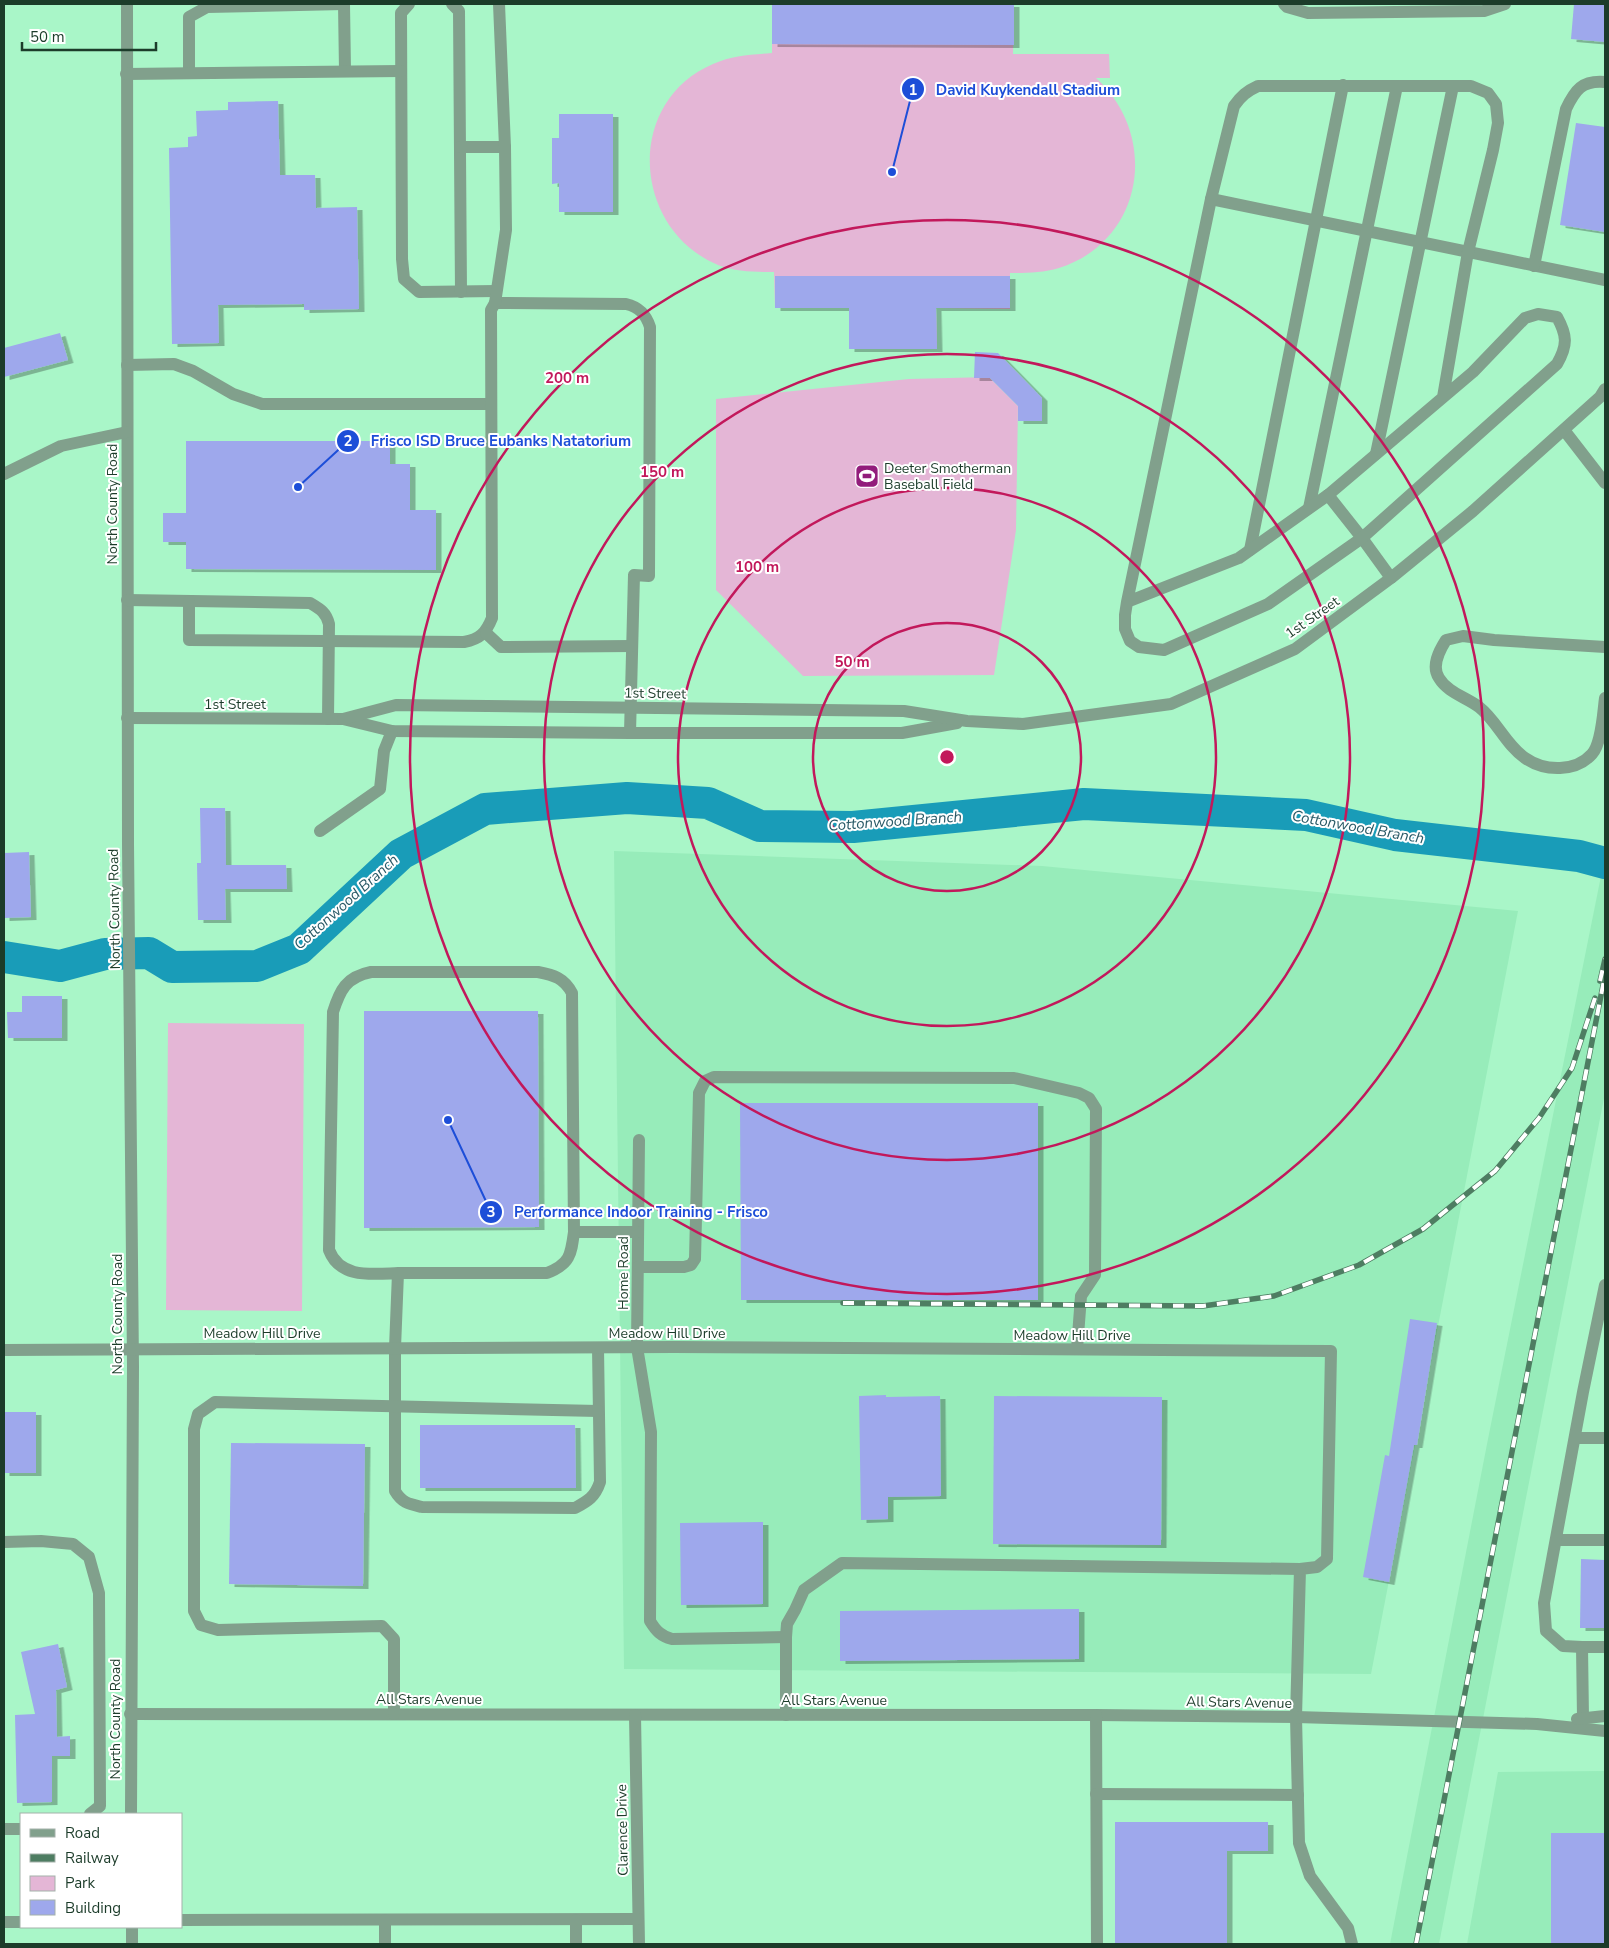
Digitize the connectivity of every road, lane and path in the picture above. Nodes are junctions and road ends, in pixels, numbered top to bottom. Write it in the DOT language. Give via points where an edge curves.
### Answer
graph roads {
  1 [pos="127,4"];
  2 [pos="344,4"];
  3 [pos="409,4"];
  4 [pos="452,4"];
  5 [pos="499,4"];
  6 [pos="1284,4"];
  7 [pos="1506,4"];
  8 [pos="401,70"];
  9 [pos="345,71"];
  10 [pos="189,73"];
  11 [pos="126,74"];
  12 [pos="1605,82"];
  13 [pos="1348,85"];
  14 [pos="1397,86"];
  15 [pos="1452,86"];
  16 [pos="460,147"];
  17 [pos="505,147"];
  18 [pos="1211,199"];
  19 [pos="1316,221"];
  20 [pos="1367,231"];
  21 [pos="1420,242"];
  22 [pos="1468,252"];
  23 [pos="1534,266"];
  24 [pos="1605,280"];
  25 [pos="461,292"];
  26 [pos="496,297"];
  27 [pos="127,365"];
  28 [pos="1605,389"];
  29 [pos="1443,397"];
  30 [pos="491,404"];
  31 [pos="1564,430"];
  32 [pos="127,432"];
  33 [pos="1376,454"];
  34 [pos="4,474"];
  35 [pos="1605,483"];
  36 [pos="1328,495"];
  37 [pos="1310,508"];
  38 [pos="1362,538"];
  39 [pos="1250,550"];
  40 [pos="1391,578"];
  41 [pos="127,600"];
  42 [pos="189,601"];
  43 [pos="1127,602"];
  44 [pos="486,633"];
  45 [pos="330,641"];
  46 [pos="632,646"];
  47 [pos="1605,646"];
  48 [pos="1605,653"];
  49 [pos="1605,698"];
  50 [pos="630,707"];
  51 [pos="128,718"];
  52 [pos="328,719"];
  53 [pos="343,719"];
  54 [pos="967,721"];
  55 [pos="392,731"];
  56 [pos="630,733"];
  57 [pos="320,832"];
  58 [pos="638,1140"];
  59 [pos="574,1232"];
  60 [pos="638,1232"];
  61 [pos="638,1267"];
  62 [pos="398,1273"];
  63 [pos="1605,1285"];
  64 [pos="1600,1332"];
  65 [pos="637,1347"];
  66 [pos="396,1348"];
  67 [pos="598,1348"];
  68 [pos="133,1349"];
  69 [pos="4,1350"];
  70 [pos="1077,1350"];
  71 [pos="396,1406"];
  72 [pos="598,1411"];
  73 [pos="1575,1438"];
  74 [pos="1605,1438"];
  75 [pos="1556,1540"];
  76 [pos="1605,1540"];
  77 [pos="4,1542"];
  78 [pos="1300,1569"];
  79 [pos="786,1638"];
  80 [pos="1582,1647"];
  81 [pos="1605,1647"];
  82 [pos="130,1714"];
  83 [pos="394,1714"];
  84 [pos="635,1715"];
  85 [pos="786,1715"];
  86 [pos="1096,1715"];
  87 [pos="1605,1716"];
  88 [pos="1296,1717"];
  89 [pos="1583,1718"];
  90 [pos="1537,1724"];
  91 [pos="1605,1731"];
  92 [pos="1096,1794"];
  93 [pos="1298,1795"];
  94 [pos="91,1813"];
  95 [pos="131,1813"];
  96 [pos="4,1828"];
  97 [pos="20,1829"];
  98 [pos="638,1919"];
  99 [pos="182,1920"];
  100 [pos="385,1920"];
  101 [pos="576,1920"];
  102 [pos="4,1922"];
  103 [pos="20,1922"];
  104 [pos="132,1928"];
  105 [pos="132,1944"];
  106 [pos="385,1944"];
  107 [pos="576,1944"];
  108 [pos="639,1944"];
  109 [pos="1097,1944"];
  110 [pos="1352,1944"];
  1 -- 11 [label="street, North County Road"];
  2 -- 9 [label="street"];
  2 -- 10 [label="street" via="207,7 189,17"];
  3 -- 8 [label="street" via="401,13"];
  4 -- 16 [label="street" via="459,11"];
  5 -- 17 [label="street"];
  6 -- 7 [label="street" via="1308,13 1484,11"];
  8 -- 9 [label="street"];
  8 -- 25 [label="street" via="404,279 419,292"];
  9 -- 10 [label="street"];
  10 -- 11 [label="street"];
  11 -- 27 [label="street, North County Road"];
  12 -- 23 [label="street" via="1583,85 1574,93 1566,109"];
  13 -- 14 [label="street"];
  13 -- 18 [label="street" via="1258,86 1240,96 1234,106"];
  13 -- 19 [label="street"];
  14 -- 15 [label="street"];
  14 -- 20 [label="street"];
  15 -- 21 [label="street"];
  15 -- 22 [label="street" via="1471,86 1488,93 1496,104 1498,123"];
  16 -- 17 [label="street"];
  16 -- 25 [label="street"];
  17 -- 26 [label="street" via="506,230"];
  18 -- 19 [label="street"];
  18 -- 43 [label="street"];
  19 -- 20 [label="street"];
  19 -- 39 [label="street"];
  20 -- 21 [label="street"];
  20 -- 37 [label="street"];
  21 -- 22 [label="street"];
  21 -- 33 [label="street"];
  22 -- 23 [label="street"];
  22 -- 29 [label="street"];
  23 -- 24 [label="street"];
  25 -- 26 [label="street"];
  26 -- 30 [label="street" via="491,310"];
  26 -- 46 [label="street" via="626,304 642,311 647,318 650,327 649,576 634,575"];
  27 -- 30 [label="street" via="174,364 233,394 262,404"];
  27 -- 32 [label="street, North County Road"];
  28 -- 31 [label="street, 1st Street"];
  29 -- 33 [label="street"];
  29 -- 38 [label="street" via="1473,372 1525,318 1538,314 1557,316 1565,339 1564,351 1557,364"];
  30 -- 44 [label="street" via="492,618"];
  31 -- 35 [label="street"];
  31 -- 40 [label="street, 1st Street"];
  32 -- 34 [label="street" via="60,446"];
  32 -- 41 [label="street, North County Road"];
  33 -- 36 [label="street"];
  36 -- 37 [label="street"];
  36 -- 38 [label="street"];
  37 -- 39 [label="street"];
  38 -- 40 [label="street"];
  38 -- 43 [label="street" via="1268,604 1164,650 1139,647 1130,641 1125,629"];
  39 -- 43 [label="street" via="1239,558"];
  40 -- 54 [label="street, 1st Street" via="1295,649 1171,704 1023,724"];
  41 -- 42 [label="street"];
  41 -- 51 [label="street, North County Road"];
  42 -- 45 [label="street" via="310,603 327,616"];
  42 -- 45 [label="street" via="188,640"];
  44 -- 45 [label="street" via="464,642"];
  44 -- 46 [label="street" via="500,647"];
  45 -- 52 [label="street"];
  46 -- 50 [label="street"];
  47 -- 48 [label="street"];
  47 -- 49 [label="street" via="1463,636 1446,640 1435,664 1438,678 1454,693 1479,708 1525,758 1542,766 1576,766 1593,753 1599,739"];
  50 -- 53 [label="street, 1st Street" via="396,705"];
  50 -- 54 [label="street, 1st Street" via="904,711"];
  50 -- 56 [label="street"];
  51 -- 52 [label="street, 1st Street"];
  51 -- 68 [label="street, North County Road"];
  52 -- 53 [label="street, 1st Street"];
  53 -- 55 [label="street, 1st Street"];
  54 -- 56 [label="street, 1st Street" via="902,733"];
  55 -- 56 [label="street, 1st Street"];
  55 -- 57 [label="street" via="384,751 380,789"];
  58 -- 60 [label="street, Home Road"];
  59 -- 60 [label="street"];
  59 -- 62 [label="street" via="567,1261 561,1268 547,1274"];
  59 -- 62 [label="street" via="572,992 567,983 558,976 538,972 371,972 348,982 338,996 333,1012 329,1250 332,1259 344,1270 363,1274"];
  60 -- 61 [label="street, Home Road"];
  61 -- 65 [label="street, Home Road"];
  61 -- 70 [label="street" via="684,1267 695,1259 699,1094 705,1081 714,1077 1014,1078 1080,1093 1089,1098 1096,1109 1095,1275 1081,1296"];
  62 -- 66 [label="street"];
  63 -- 64 [label="street"];
  64 -- 73 [label="street"];
  65 -- 67 [label="street, Meadow Hill Drive"];
  65 -- 70 [label="street, Meadow Hill Drive"];
  65 -- 79 [label="street, Home Road" via="651,1432 650,1621 655,1630 672,1639"];
  66 -- 67 [label="street, Meadow Hill Drive"];
  66 -- 68 [label="street, Meadow Hill Drive"];
  66 -- 71 [label="street"];
  67 -- 72 [label="street"];
  68 -- 69 [label="street, Meadow Hill Drive"];
  68 -- 82 [label="street, North County Road"];
  70 -- 78 [label="street, Meadow Hill Drive" via="1331,1351 1327,1558 1317,1567"];
  71 -- 72 [label="street"];
  71 -- 72 [label="street" via="395,1491 401,1500 422,1507 575,1508 596,1494 600,1482"];
  71 -- 83 [label="street" via="215,1402 198,1414 194,1429 194,1610 201,1625 218,1630 382,1626 394,1639"];
  73 -- 74 [label="street"];
  73 -- 75 [label="street"];
  75 -- 76 [label="street"];
  75 -- 80 [label="street" via="1544,1603 1546,1631 1563,1646"];
  77 -- 94 [label="street" via="73,1544 89,1557 99,1593 100,1806"];
  78 -- 79 [label="street" via="842,1562 804,1590 787,1624"];
  78 -- 88 [label="street"];
  79 -- 85 [label="street"];
  80 -- 81 [label="street"];
  80 -- 89 [label="street"];
  82 -- 83 [label="street, All Stars Avenue"];
  82 -- 95 [label="street, North County Road"];
  83 -- 84 [label="street, All Stars Avenue"];
  84 -- 85 [label="street, All Stars Avenue"];
  84 -- 98 [label="street, Clarence Drive"];
  85 -- 86 [label="street, All Stars Avenue"];
  86 -- 88 [label="street, All Stars Avenue"];
  86 -- 92 [label="street"];
  87 -- 89 [label="street, All Stars Avenue"];
  88 -- 90 [label="street, All Stars Avenue"];
  88 -- 93 [label="street"];
  89 -- 90 [label="street, All Stars Avenue"];
  90 -- 91 [label="street, All Stars Avenue"];
  92 -- 93 [label="street"];
  92 -- 109 [label="street"];
  93 -- 110 [label="street" via="1299,1843 1310,1876 1348,1928"];
  96 -- 97 [label="street"];
  98 -- 101 [label="street"];
  98 -- 108 [label="street, Clarence Drive"];
  99 -- 100 [label="street"];
  100 -- 101 [label="street"];
  100 -- 106 [label="street"];
  101 -- 107 [label="street"];
  102 -- 103 [label="street"];
  104 -- 105 [label="street"];
}
